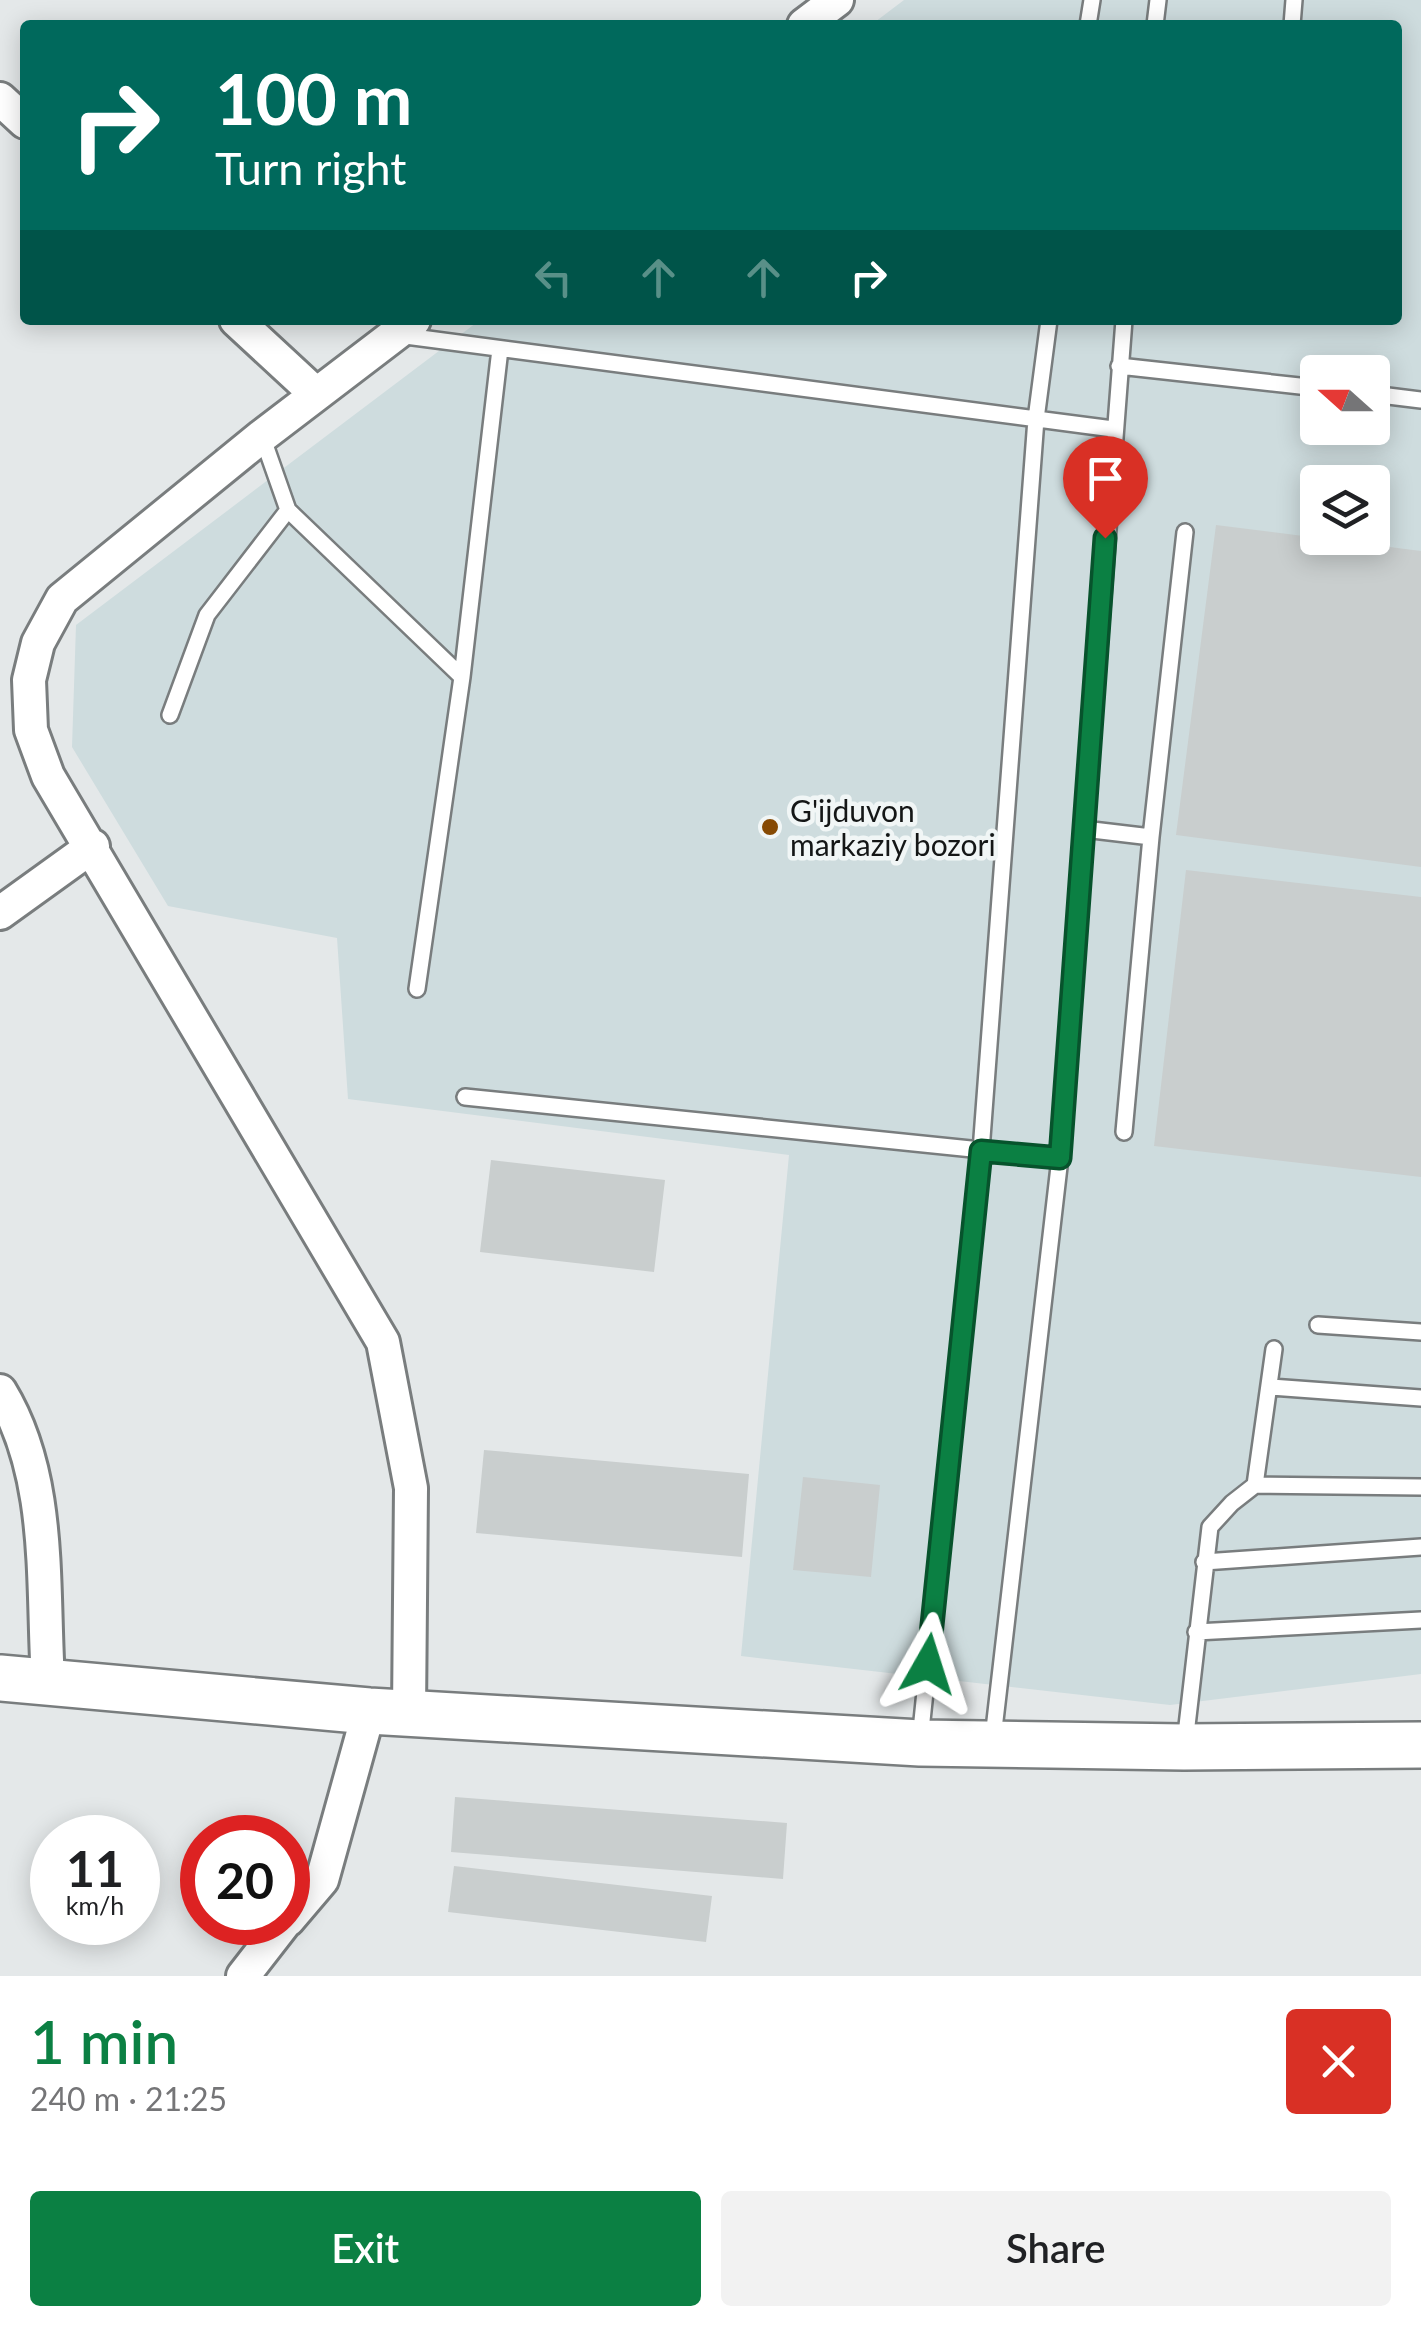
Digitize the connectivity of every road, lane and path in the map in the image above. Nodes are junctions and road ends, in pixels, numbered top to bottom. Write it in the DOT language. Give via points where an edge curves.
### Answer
graph roads {
  1 [pos="837,0"];
  2 [pos="811,20"];
  3 [pos="0,99"];
  4 [pos="20,117"];
  5 [pos="241,325"];
  6 [pos="1049,325"];
  7 [pos="1123,325"];
  8 [pos="404,328"];
  9 [pos="500,349"];
  10 [pos="1119,366"];
  11 [pos="1300,386"];
  12 [pos="316,394"];
  13 [pos="1390,396"];
  14 [pos="1421,400"];
  15 [pos="1036,419"];
  16 [pos="1113,428"];
  17 [pos="262,436"];
  18 [pos="288,510"];
  19 [pos="1185,532"];
  20 [pos="462,677"];
  21 [pos="170,715"];
  22 [pos="1084,829"];
  23 [pos="1151,838"];
  24 [pos="93,846"];
  25 [pos="0,913"];
  26 [pos="417,989"];
  27 [pos="465,1098"];
  28 [pos="1124,1132"];
  29 [pos="981,1151"];
  30 [pos="1060,1158"];
  31 [pos="1318,1325"];
  32 [pos="1421,1332"];
  33 [pos="1274,1349"];
  34 [pos="1271,1387"];
  35 [pos="0,1391"];
  36 [pos="1421,1398"];
  37 [pos="1256,1485"];
  38 [pos="1421,1487"];
  39 [pos="1421,1548"];
  40 [pos="1204,1562"];
  41 [pos="1421,1620"];
  42 [pos="1196,1632"];
  43 [pos="0,1678"];
  44 [pos="48,1680"];
  45 [pos="389,1712"];
  46 [pos="920,1744"];
  47 [pos="1421,1744"];
  48 [pos="992,1747"];
  49 [pos="1184,1748"];
  50 [pos="310,1894"];
  51 [pos="268,1945"];
  52 [pos="244,1976"];
  1 -- 2 [label="street"];
  3 -- 4 [label="street"];
  5 -- 12 [label="street"];
  6 -- 15 [label="lane"];
  7 -- 10 [label="lane"];
  8 -- 9 [label="lane"];
  8 -- 12 [label="street"];
  9 -- 15 [label="lane"];
  9 -- 20 [label="lane"];
  10 -- 11 [label="lane"];
  10 -- 16 [label="lane"];
  12 -- 17 [label="street"];
  13 -- 14 [label="lane"];
  15 -- 16 [label="lane"];
  15 -- 29 [label="lane"];
  16 -- 22 [label="lane"];
  17 -- 18 [label="lane"];
  17 -- 24 [label="street" via="62,599 38,643 29,680 31,730 48,776"];
  18 -- 20 [label="lane"];
  18 -- 21 [label="lane" via="207,615"];
  19 -- 23 [label="lane"];
  20 -- 26 [label="lane"];
  22 -- 23 [label="lane"];
  22 -- 30 [label="lane"];
  23 -- 28 [label="lane"];
  24 -- 25 [label="street"];
  24 -- 45 [label="street" via="383,1342 411,1488"];
  27 -- 29 [label="lane"];
  29 -- 30 [label="lane"];
  29 -- 46 [label="lane"];
  30 -- 48 [label="lane"];
  31 -- 32 [label="lane"];
  33 -- 34 [label="lane"];
  34 -- 36 [label="lane"];
  34 -- 37 [label="lane"];
  35 -- 44 [label="street" via="36,1475"];
  37 -- 38 [label="lane"];
  37 -- 40 [label="lane" via="1210,1526"];
  39 -- 40 [label="lane"];
  40 -- 42 [label="lane"];
  41 -- 42 [label="lane"];
  42 -- 49 [label="lane"];
  43 -- 44 [label="main road"];
  44 -- 45 [label="main road"];
  45 -- 46 [label="main road"];
  45 -- 50 [label="street" via="322,1880"];
  46 -- 48 [label="main road"];
  47 -- 49 [label="main road"];
  48 -- 49 [label="main road"];
  51 -- 52 [label="street"];
}
